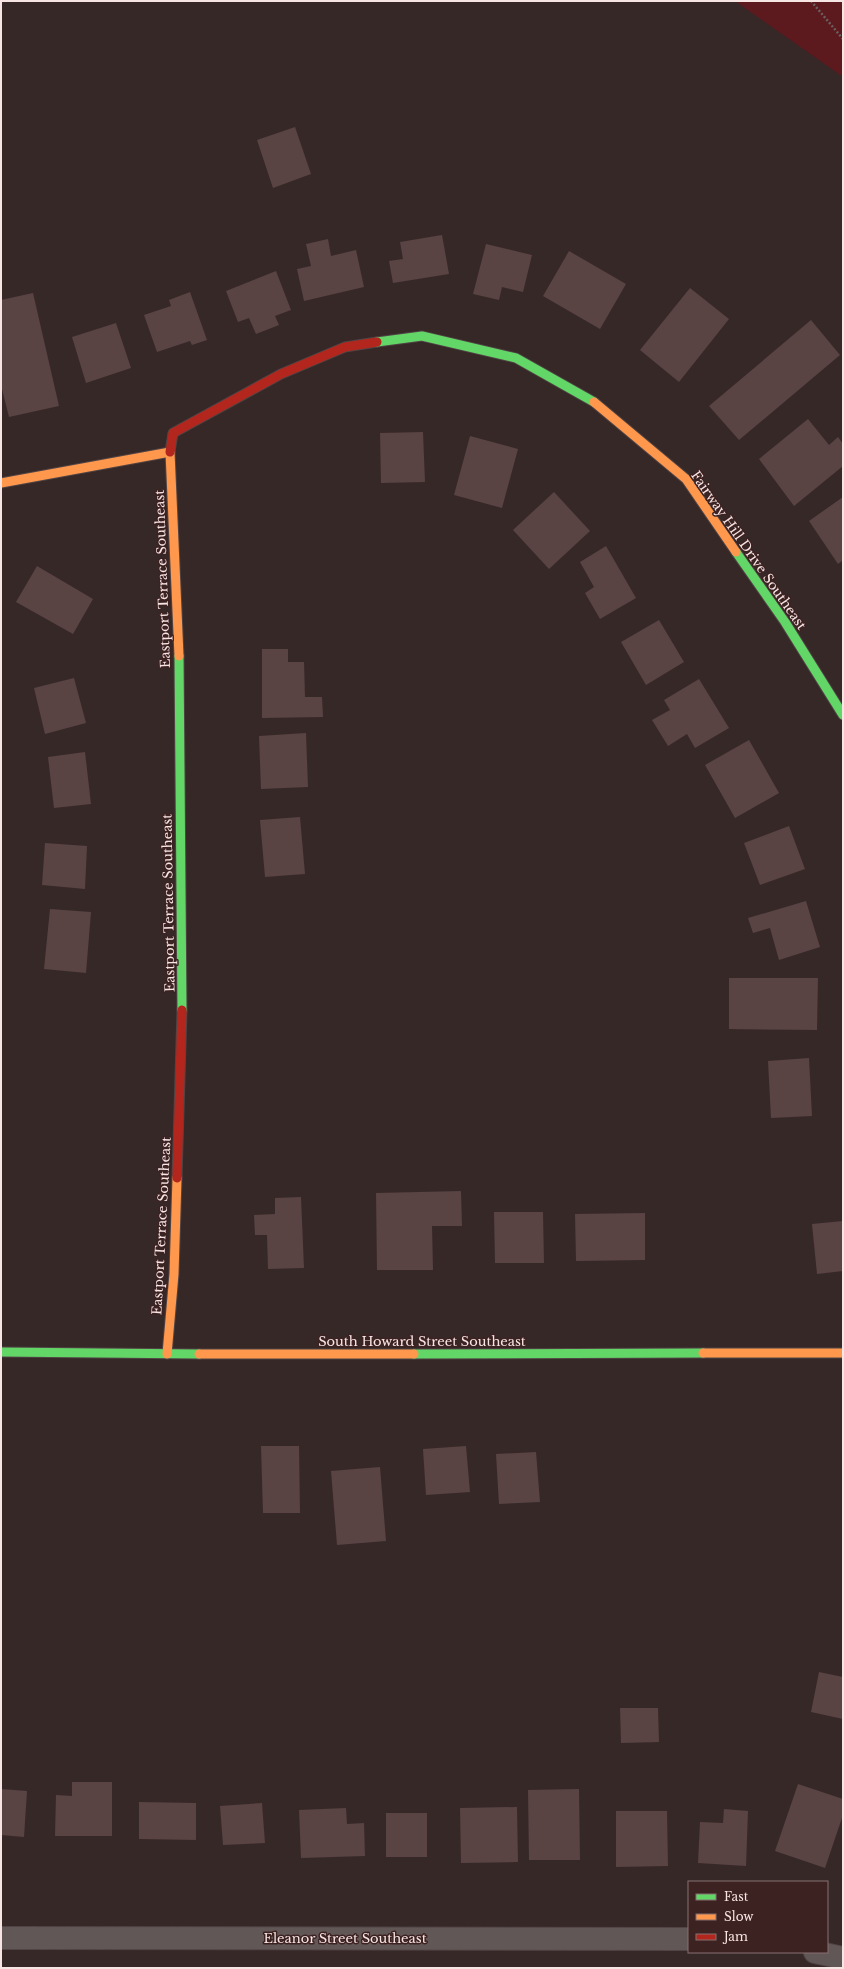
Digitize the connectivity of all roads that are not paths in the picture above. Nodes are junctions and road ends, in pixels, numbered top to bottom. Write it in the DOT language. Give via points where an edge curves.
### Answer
graph roads {
  1 [pos="170,452"];
  2 [pos="1,483"];
  3 [pos="843,715"];
  4 [pos="1,1352"];
  5 [pos="843,1353"];
  6 [pos="167,1354"];
  7 [pos="1,1938"];
  8 [pos="688,1939"];
  9 [pos="820,1953"];
  10 [pos="843,1958"];
  1 -- 2 [label="street"];
  1 -- 3 [label="street, Fairway Hill Drive Southeast" via="173,433 281,374 345,347 422,336 516,358 598,404 686,479 785,622"];
  1 -- 6 [label="street, Eastport Terrace Southeast" via="179,657 182,1005 174,1274"];
  4 -- 6 [label="street, South Howard Street Southeast"];
  5 -- 6 [label="street, South Howard Street Southeast"];
  7 -- 8 [label="street, Eleanor Street Southeast"];
  9 -- 10 [label="street"];
}
